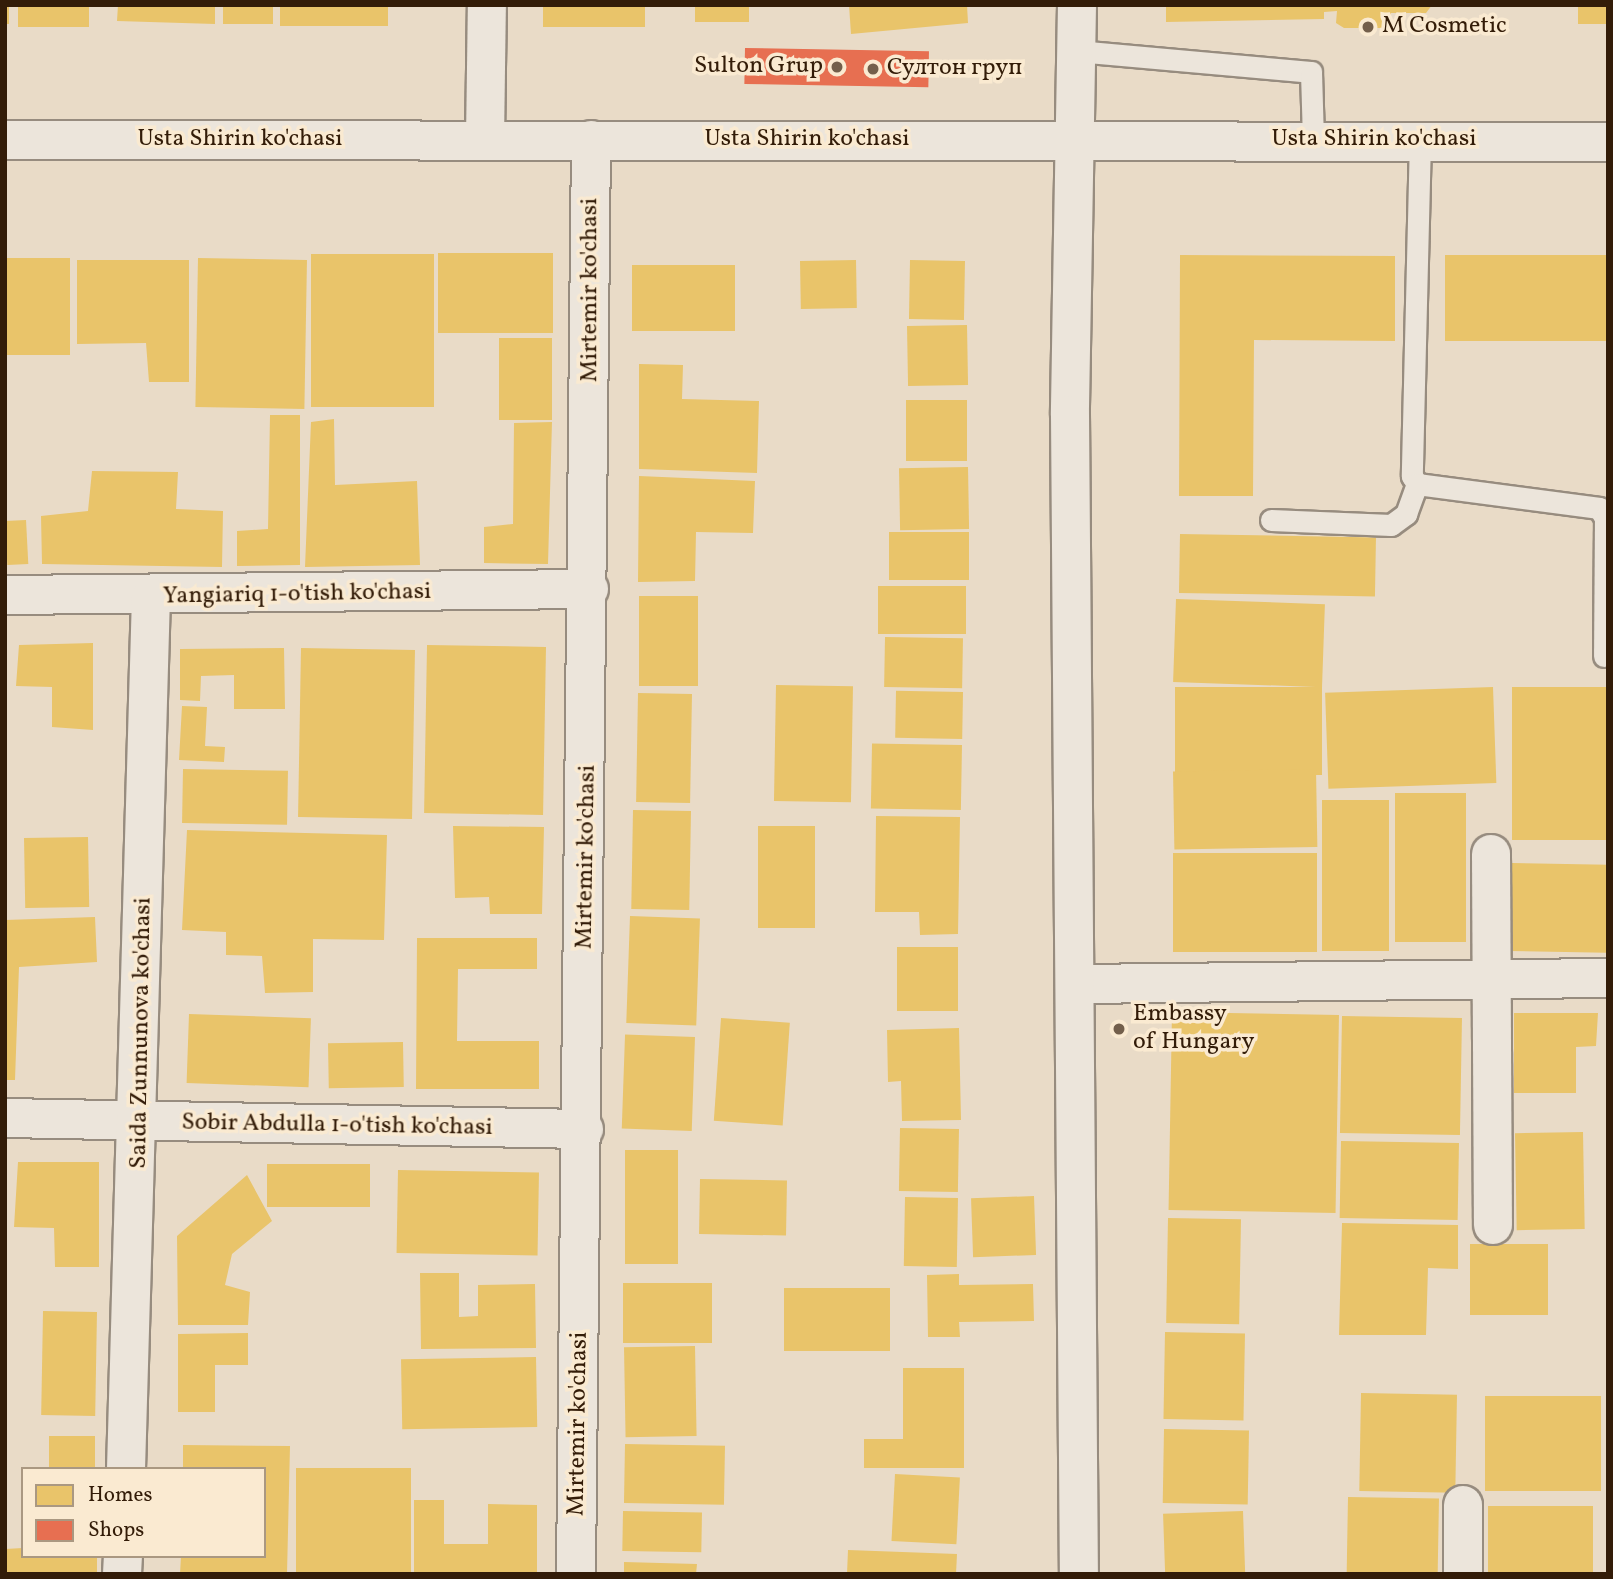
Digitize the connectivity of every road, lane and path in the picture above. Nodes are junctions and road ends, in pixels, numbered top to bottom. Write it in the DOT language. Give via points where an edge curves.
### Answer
graph roads {
  1 [pos="487,5"];
  2 [pos="1077,5"];
  3 [pos="1076,51"];
  4 [pos="1420,139"];
  5 [pos="5,140"];
  6 [pos="485,140"];
  7 [pos="591,140"];
  8 [pos="1074,140"];
  9 [pos="1313,140"];
  10 [pos="1608,142"];
  11 [pos="1417,484"];
  12 [pos="1271,520"];
  13 [pos="589,589"];
  14 [pos="5,595"];
  15 [pos="151,598"];
  16 [pos="1604,656"];
  17 [pos="1491,855"];
  18 [pos="1492,978"];
  19 [pos="1608,978"];
  20 [pos="1078,984"];
  21 [pos="5,1118"];
  22 [pos="141,1123"];
  23 [pos="584,1129"];
  24 [pos="1493,1225"];
  25 [pos="126,1467"];
  26 [pos="1462,1505"];
  27 [pos="576,1574"];
  28 [pos="1079,1574"];
  29 [pos="1463,1574"];
  1 -- 6 [label="street"];
  2 -- 3 [label="street"];
  3 -- 8 [label="street"];
  3 -- 9 [label="lane" via="1311,72"];
  4 -- 9 [label="street, Usta Shirin ko'chasi"];
  4 -- 10 [label="street, Usta Shirin ko'chasi"];
  4 -- 11 [label="lane" via="1409,451"];
  5 -- 6 [label="street, Usta Shirin ko'chasi"];
  6 -- 7 [label="street, Usta Shirin ko'chasi"];
  7 -- 8 [label="street, Usta Shirin ko'chasi"];
  7 -- 13 [label="street, Mirtemir ko'chasi"];
  8 -- 9 [label="street, Usta Shirin ko'chasi"];
  8 -- 20 [label="street" via="1070,415"];
  11 -- 12 [label="lane" via="1406,514 1391,525"];
  11 -- 16 [label="lane" via="1599,508 1605,518"];
  13 -- 15 [label="street, Yangiariq 1-o'tish ko'chasi"];
  13 -- 23 [label="street, Mirtemir ko'chasi"];
  14 -- 15 [label="street, Yangiariq 1-o'tish ko'chasi"];
  15 -- 22 [label="street, Saida Zunnunova ko'chasi"];
  17 -- 18 [label="street"];
  18 -- 19 [label="street"];
  18 -- 20 [label="street"];
  18 -- 24 [label="street"];
  20 -- 28 [label="street"];
  21 -- 22 [label="street, Sobir Abdulla 1-o'tish ko'chasi"];
  22 -- 23 [label="street, Sobir Abdulla 1-o'tish ko'chasi"];
  22 -- 25 [label="street, Saida Zunnunova ko'chasi"];
  23 -- 27 [label="street, Mirtemir ko'chasi"];
  26 -- 29 [label="street"];
}
